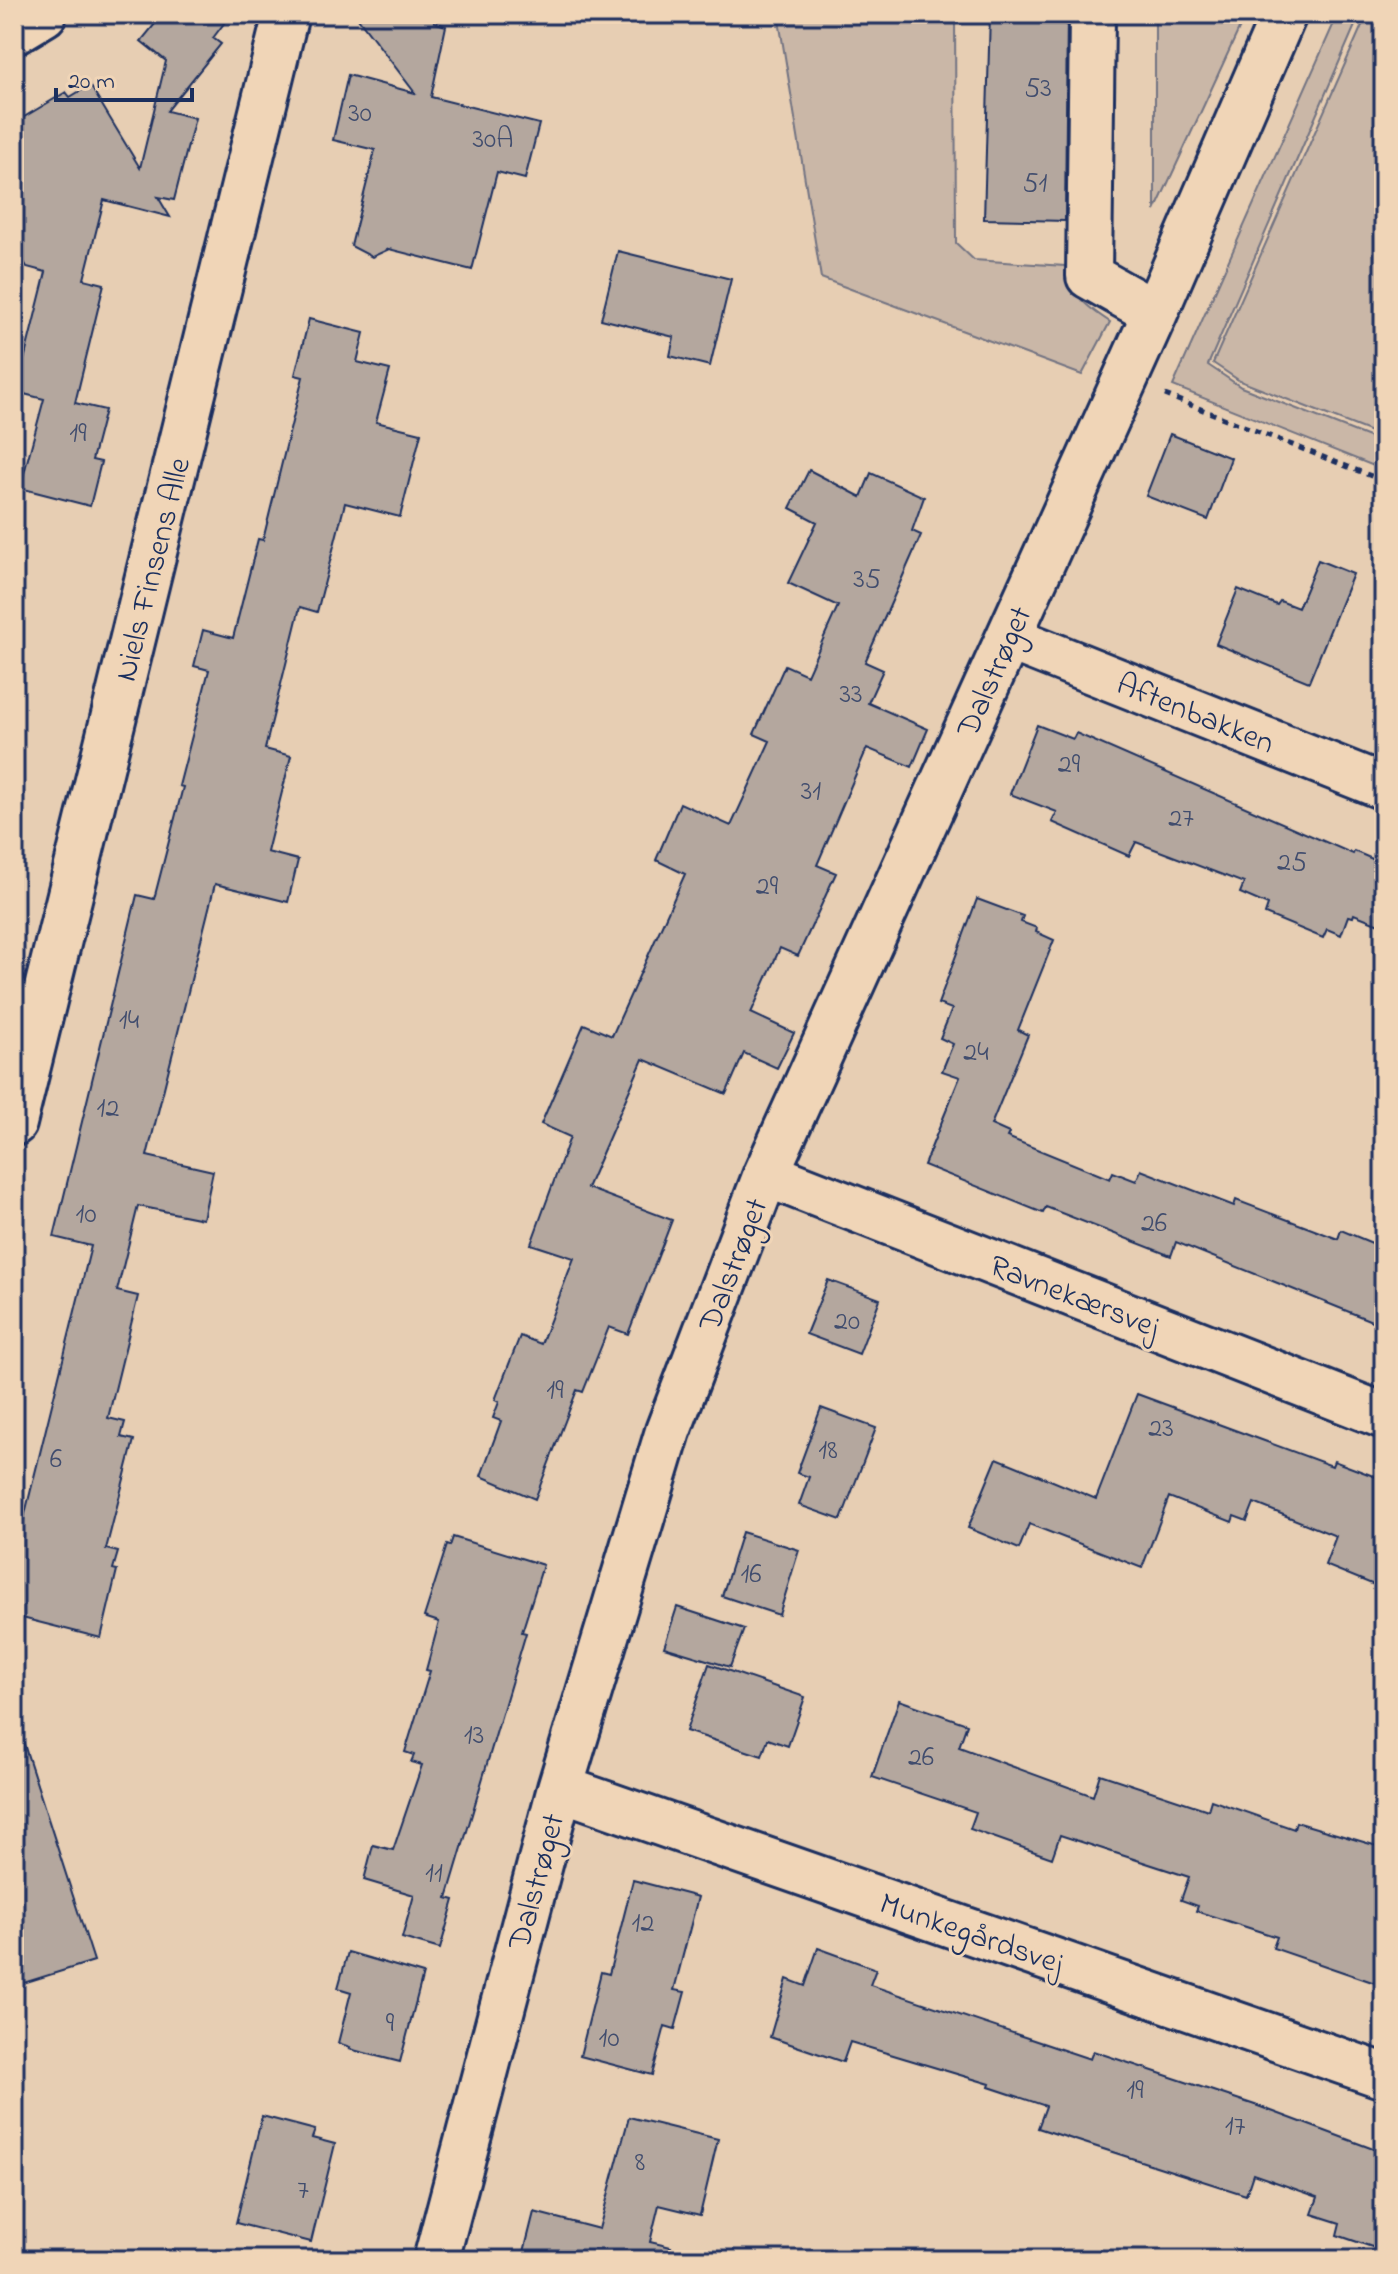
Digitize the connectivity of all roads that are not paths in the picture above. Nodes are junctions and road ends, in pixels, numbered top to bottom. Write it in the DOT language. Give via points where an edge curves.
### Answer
graph roads {
  1 [pos="44,14"];
  2 [pos="286,14"];
  3 [pos="1092,14"];
  4 [pos="1284,14"];
  5 [pos="14,32"];
  6 [pos="1155,313"];
  7 [pos="1009,638"];
  8 [pos="1384,787"];
  9 [pos="14,1123"];
  10 [pos="766,1174"];
  11 [pos="1384,1416"];
  12 [pos="560,1788"];
  13 [pos="1384,2076"];
  14 [pos="436,2260"];
  1 -- 5 [label="street"];
  2 -- 9 [label="street, Niels Finsens Alle"];
  3 -- 6 [label="street" via="1089,276"];
  4 -- 6 [label="street, Dalstrøget"];
  6 -- 7 [label="street, Dalstrøget"];
  7 -- 8 [label="street, Aftenbakken"];
  7 -- 10 [label="street, Dalstrøget"];
  10 -- 11 [label="street, Ravnekærsvej"];
  10 -- 12 [label="street, Dalstrøget" via="668,1431"];
  12 -- 13 [label="street, Munkegårdsvej"];
  12 -- 14 [label="street, Dalstrøget"];
}
